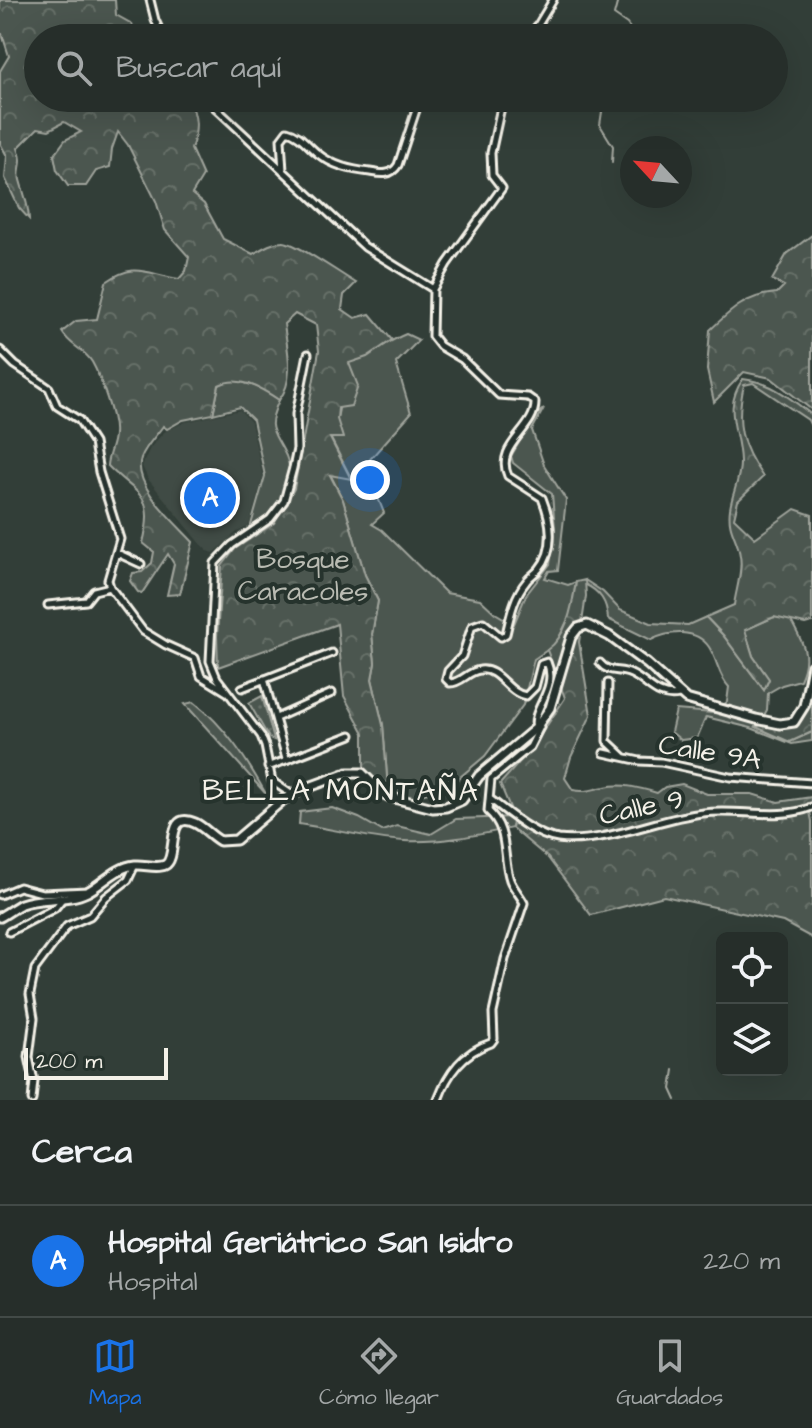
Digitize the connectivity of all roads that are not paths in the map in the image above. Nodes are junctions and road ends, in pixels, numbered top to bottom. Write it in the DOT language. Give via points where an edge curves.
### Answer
graph roads {
  1 [pos="150,0"];
  2 [pos="553,0"];
  3 [pos="157,24"];
  4 [pos="538,24"];
  5 [pos="220,112"];
  6 [pos="415,112"];
  7 [pos="500,112"];
  8 [pos="283,172"];
  9 [pos="433,289"];
  10 [pos="0,350"];
  11 [pos="308,354"];
  12 [pos="117,553"];
  13 [pos="141,564"];
  14 [pos="110,587"];
  15 [pos="48,605"];
  16 [pos="332,653"];
  17 [pos="600,663"];
  18 [pos="812,666"];
  19 [pos="264,679"];
  20 [pos="608,683"];
  21 [pos="242,688"];
  22 [pos="230,693"];
  23 [pos="332,693"];
  24 [pos="679,695"];
  25 [pos="550,708"];
  26 [pos="276,718"];
  27 [pos="536,728"];
  28 [pos="351,735"];
  29 [pos="604,753"];
  30 [pos="286,758"];
  31 [pos="625,758"];
  32 [pos="268,767"];
  33 [pos="812,783"];
  34 [pos="291,794"];
  35 [pos="489,799"];
  36 [pos="812,807"];
  37 [pos="135,865"];
  38 [pos="89,891"];
  39 [pos="0,895"];
  40 [pos="63,898"];
  41 [pos="0,917"];
  42 [pos="9,932"];
  43 [pos="32,1100"];
  44 [pos="438,1100"];
  1 -- 3 [label="street"];
  2 -- 4 [label="street"];
  5 -- 8 [label="street"];
  6 -- 8 [label="street" via="394,171 375,173 333,164 287,131 281,139"];
  7 -- 9 [label="street" via="491,153 492,175 502,188"];
  8 -- 9 [label="street" via="365,247"];
  9 -- 27 [label="street" via="435,342 462,359 499,395 535,402 504,464 508,476 542,498 550,540 547,557 526,581 511,611 506,634 501,637 483,622 472,626 462,656 446,679 455,684 485,669 514,693 526,696 535,687 541,664 547,662 548,692 534,717"];
  10 -- 12 [label="street" via="49,388 57,406 79,420 94,443 120,539"];
  11 -- 22 [label="street" via="296,414 297,449 284,501 270,519 215,563 210,661"];
  12 -- 13 [label="street"];
  12 -- 14 [label="street"];
  14 -- 15 [label="street" via="94,591 86,601"];
  14 -- 22 [label="street" via="143,631 195,658 201,676"];
  16 -- 19 [label="street"];
  17 -- 24 [label="street" via="631,674 666,696"];
  18 -- 24 [label="main road" via="804,706 788,724 693,703"];
  19 -- 21 [label="street"];
  19 -- 26 [label="street"];
  20 -- 31 [label="street" via="607,741"];
  22 -- 32 [label="street" via="261,736"];
  23 -- 26 [label="street"];
  24 -- 25 [label="main road" via="647,664 587,625 571,637"];
  25 -- 27 [label="main road"];
  25 -- 35 [label="street" via="530,747 491,779"];
  26 -- 30 [label="street"];
  27 -- 34 [label="main road" via="479,776 462,800 446,807 390,797 357,772"];
  28 -- 30 [label="street"];
  29 -- 31 [label="street, Calle 9A"];
  30 -- 32 [label="street"];
  31 -- 33 [label="street, Calle 9A" via="730,777"];
  32 -- 34 [label="street" via="275,784"];
  34 -- 37 [label="main road" via="229,842 195,823 183,823 175,830 172,857 166,864"];
  35 -- 36 [label="street, Calle 9" via="541,834 571,840 704,812 789,814"];
  35 -- 44 [label="street" via="488,811 498,821 510,878 523,908 493,1013 494,1039 463,1058"];
  37 -- 38 [label="main road"];
  37 -- 43 [label="street" via="128,880 90,916 67,926 35,969 30,994"];
  38 -- 39 [label="street" via="42,893 19,887"];
  38 -- 40 [label="main road"];
  40 -- 41 [label="main road" via="24,903"];
  40 -- 42 [label="street" via="55,908"];
}
